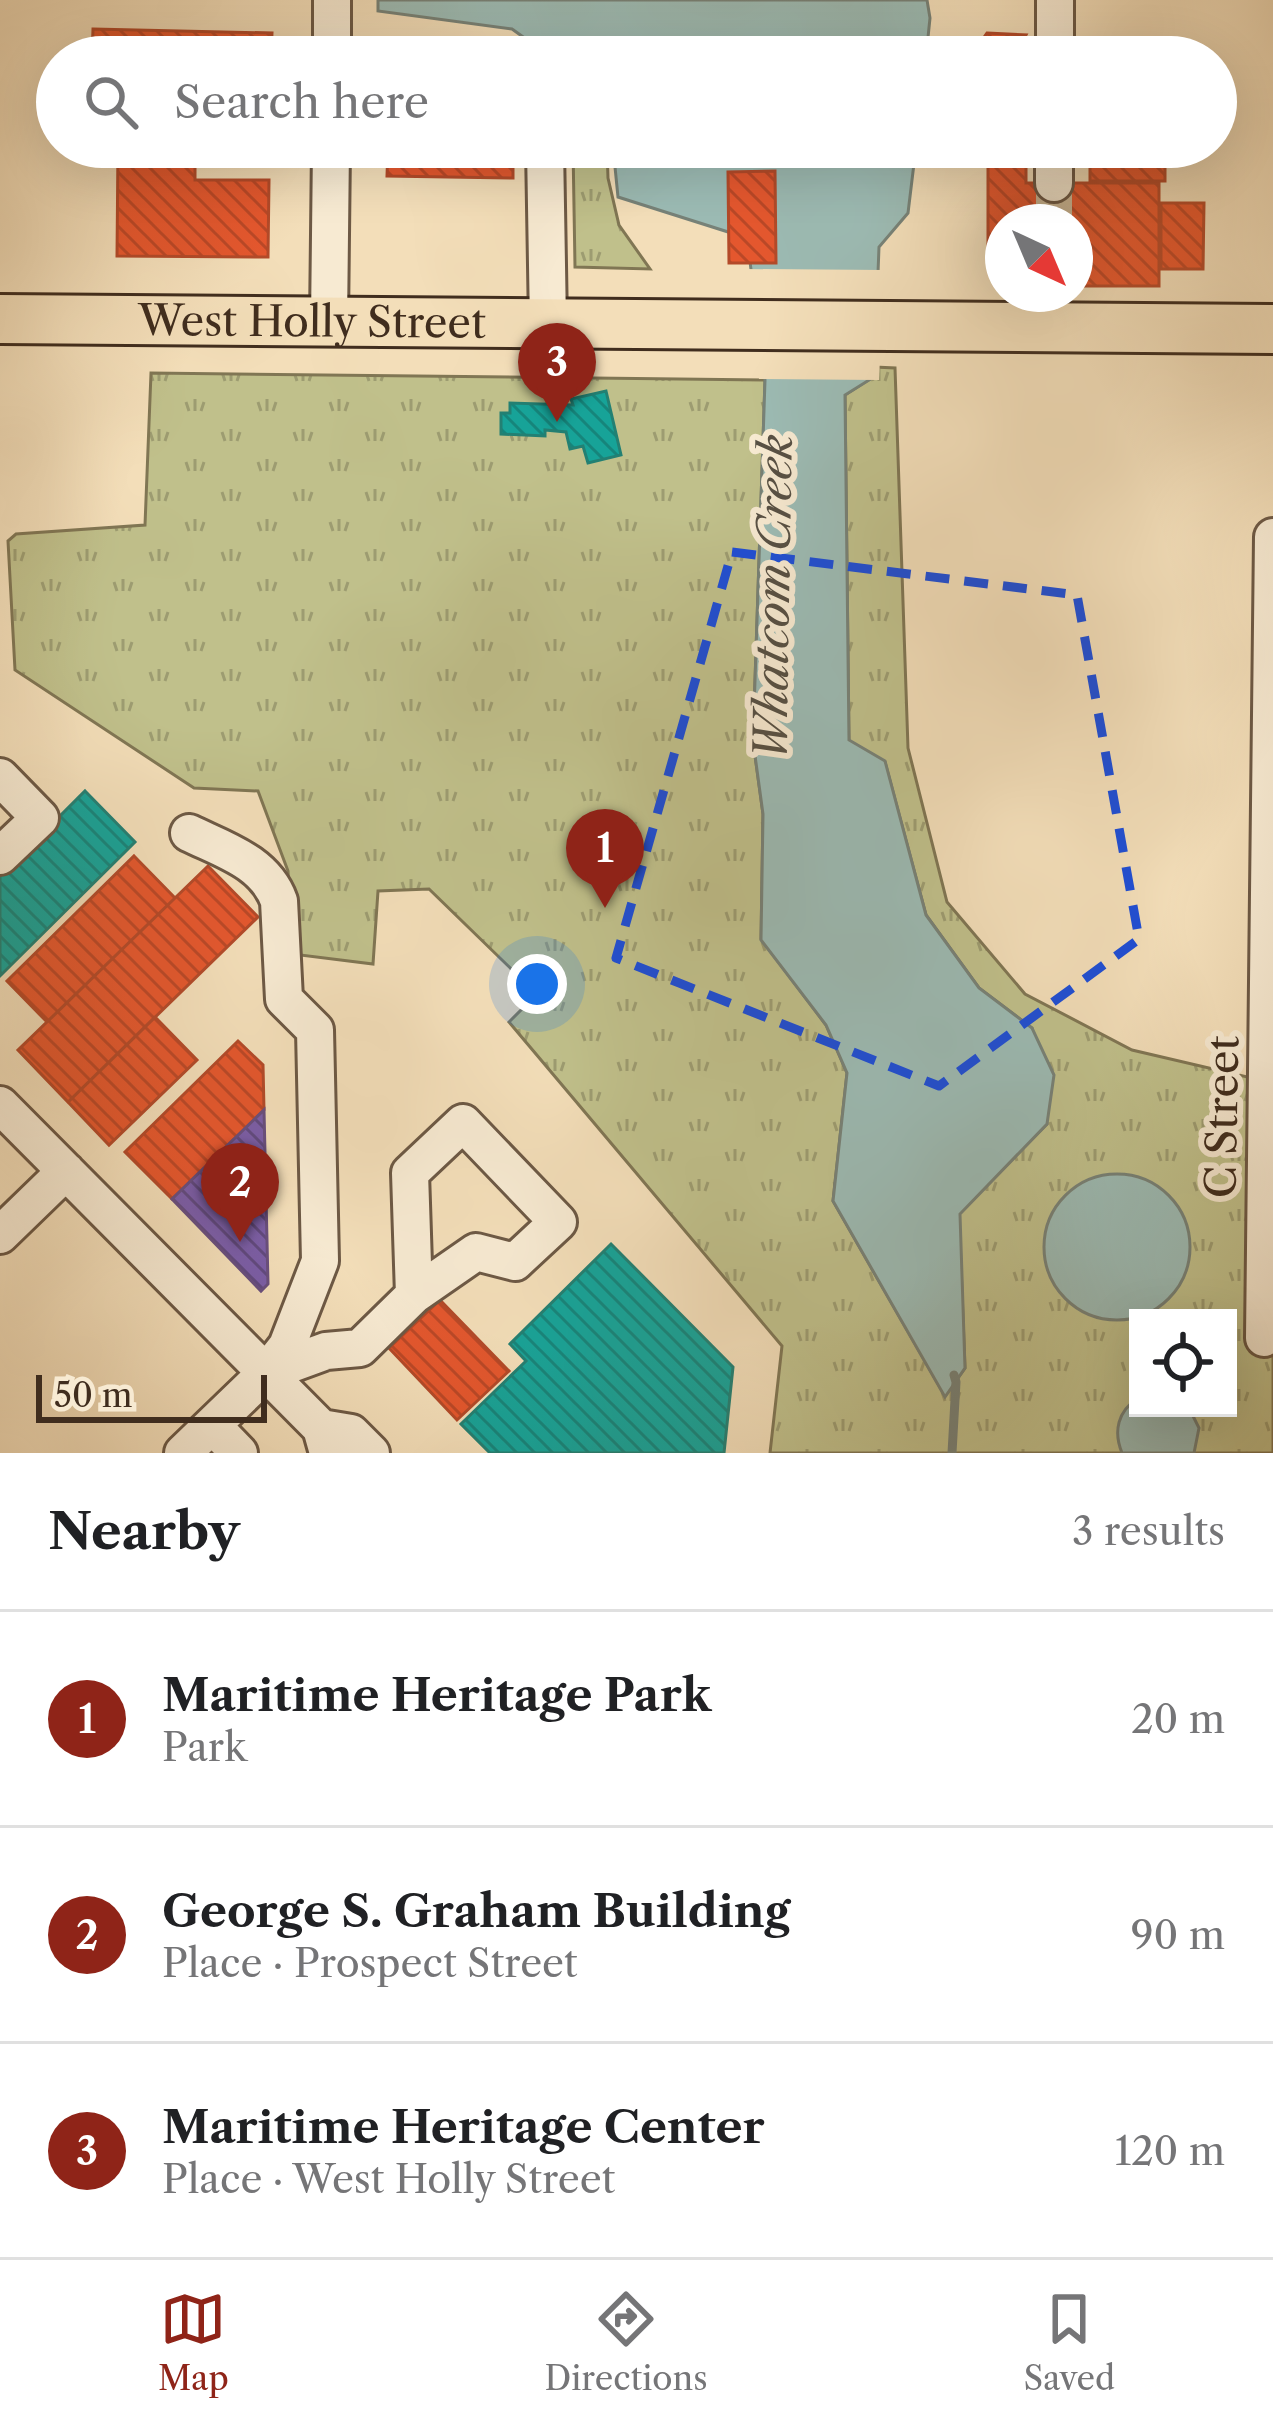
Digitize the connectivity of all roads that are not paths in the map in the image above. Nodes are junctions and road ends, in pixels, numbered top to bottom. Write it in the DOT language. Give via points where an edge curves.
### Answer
graph roads {
  1 [pos="332,0"];
  2 [pos="1055,0"];
  3 [pos="332,36"];
  4 [pos="1055,36"];
  5 [pos="331,168"];
  6 [pos="545,168"];
  7 [pos="1045,312"];
  8 [pos="1065,312"];
  9 [pos="0,319"];
  10 [pos="329,322"];
  11 [pos="548,324"];
  12 [pos="1273,329"];
  13 [pos="1273,537"];
  14 [pos="1272,692"];
  15 [pos="0,777"];
  16 [pos="189,833"];
  17 [pos="0,856"];
  18 [pos="0,1105"];
  19 [pos="66,1171"];
  20 [pos="0,1235"];
  21 [pos="414,1295"];
  22 [pos="1264,1338"];
  23 [pos="266,1373"];
  24 [pos="212,1425"];
  25 [pos="325,1441"];
  26 [pos="183,1453"];
  27 [pos="239,1453"];
  28 [pos="370,1453"];
  1 -- 3 [label="street"];
  2 -- 4 [label="street"];
  5 -- 10 [label="street"];
  6 -- 11 [label="street"];
  7 -- 11 [label="main road, West Holly Street" via="926,327"];
  8 -- 12 [label="main road, West Holly Street"];
  9 -- 10 [label="main road, West Holly Street"];
  10 -- 11 [label="main road, West Holly Street"];
  13 -- 14 [label="street, C Street"];
  14 -- 22 [label="street, C Street"];
  15 -- 17 [label="street" via="40,818"];
  16 -- 23 [label="street" via="256,866 274,886 284,999 315,1030 320,1261 287,1346"];
  18 -- 19 [label="street"];
  19 -- 20 [label="street"];
  19 -- 23 [label="street"];
  21 -- 21 [label="street" via="410,1173 463,1123 558,1222 515,1262 476,1252"];
  21 -- 23 [label="street" via="360,1348"];
  23 -- 24 [label="street"];
  23 -- 25 [label="street"];
  24 -- 26 [label="street"];
  24 -- 27 [label="street"];
  25 -- 28 [label="street" via="351,1433"];
}
